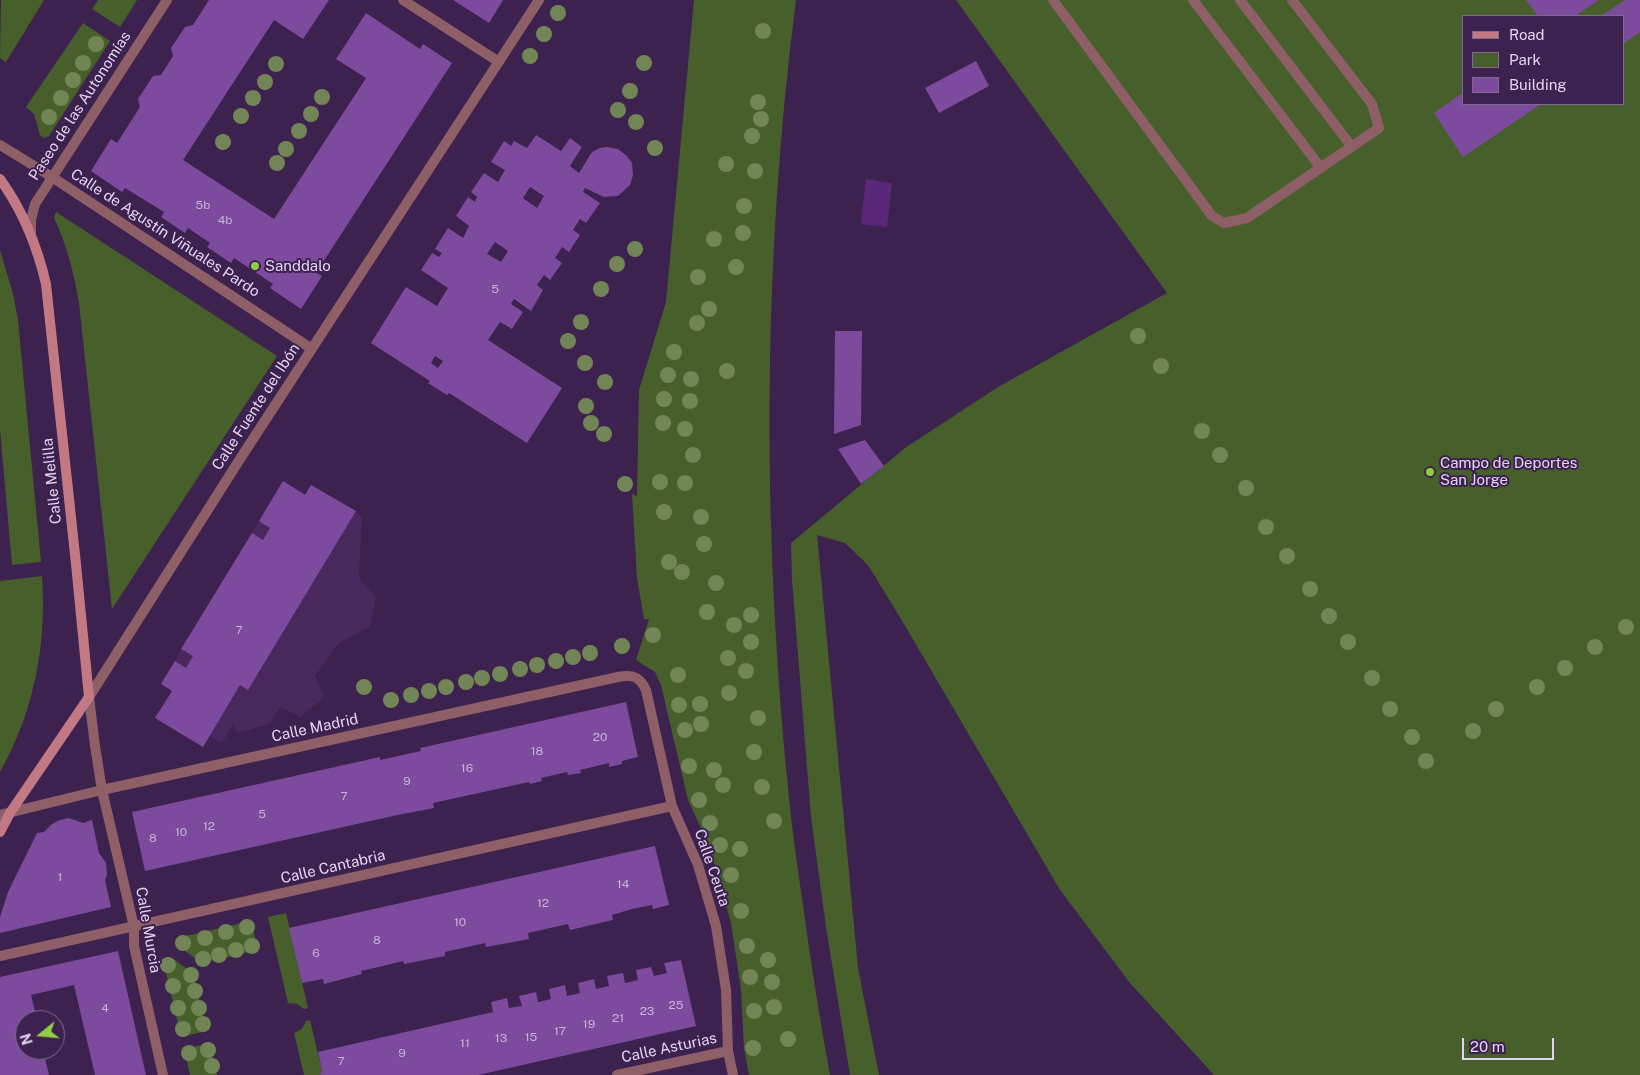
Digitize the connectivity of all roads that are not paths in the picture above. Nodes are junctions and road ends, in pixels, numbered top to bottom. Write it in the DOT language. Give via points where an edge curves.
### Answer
graph roads {
  1 [pos="167,0"];
  2 [pos="403,0"];
  3 [pos="539,0"];
  4 [pos="1053,0"];
  5 [pos="1193,0"];
  6 [pos="1240,0"];
  7 [pos="1292,0"];
  8 [pos="499,62"];
  9 [pos="0,145"];
  10 [pos="1352,147"];
  11 [pos="1321,168"];
  12 [pos="52,177"];
  13 [pos="0,179"];
  14 [pos="31,233"];
  15 [pos="312,349"];
  16 [pos="636,678"];
  17 [pos="89,697"];
  18 [pos="102,790"];
  19 [pos="672,806"];
  20 [pos="5,814"];
  21 [pos="0,832"];
  22 [pos="134,927"];
  23 [pos="0,956"];
  24 [pos="728,1050"];
  25 [pos="163,1075"];
  26 [pos="617,1075"];
  27 [pos="733,1075"];
  1 -- 12 [label="street, Paseo de las Autonomías"];
  2 -- 8 [label="street"];
  3 -- 8 [label="street, Calle Fuente del Ibón"];
  4 -- 11 [label="street" via="1212,216 1224,223 1247,218"];
  5 -- 11 [label="street"];
  6 -- 10 [label="street"];
  7 -- 10 [label="street" via="1372,104 1379,128"];
  8 -- 15 [label="street, Calle Fuente del Ibón"];
  9 -- 12 [label="street, Calle de Agustín Viñuales Pardo"];
  10 -- 11 [label="street"];
  12 -- 14 [label="street, Paseo de las Autonomías" via="35,204"];
  12 -- 15 [label="street, Calle de Agustín Viñuales Pardo"];
  13 -- 14 [label="street, Calle Melilla"];
  14 -- 17 [label="street, Calle Melilla" via="44,276 49,311"];
  15 -- 17 [label="street, Calle Fuente del Ibón"];
  16 -- 18 [label="street, Calle Madrid" via="618,677"];
  16 -- 19 [label="street, Calle Ceuta" via="646,690"];
  17 -- 18 [label="street, Calle Melilla"];
  17 -- 20 [label="street, Calle Fuente del Ibón"];
  18 -- 20 [label="street, Calle Madrid"];
  18 -- 22 [label="street, Calle Murcia"];
  19 -- 22 [label="street, Calle Cantabria"];
  19 -- 24 [label="street, Calle Ceuta" via="698,865 716,926 726,990"];
  20 -- 21 [label="street, Calle Fuente del Ibón"];
  22 -- 23 [label="street, Calle Cantabria"];
  22 -- 25 [label="street, Calle Murcia" via="134,946"];
  24 -- 26 [label="street, Calle Asturias"];
  24 -- 27 [label="street, Calle Ceuta"];
}
